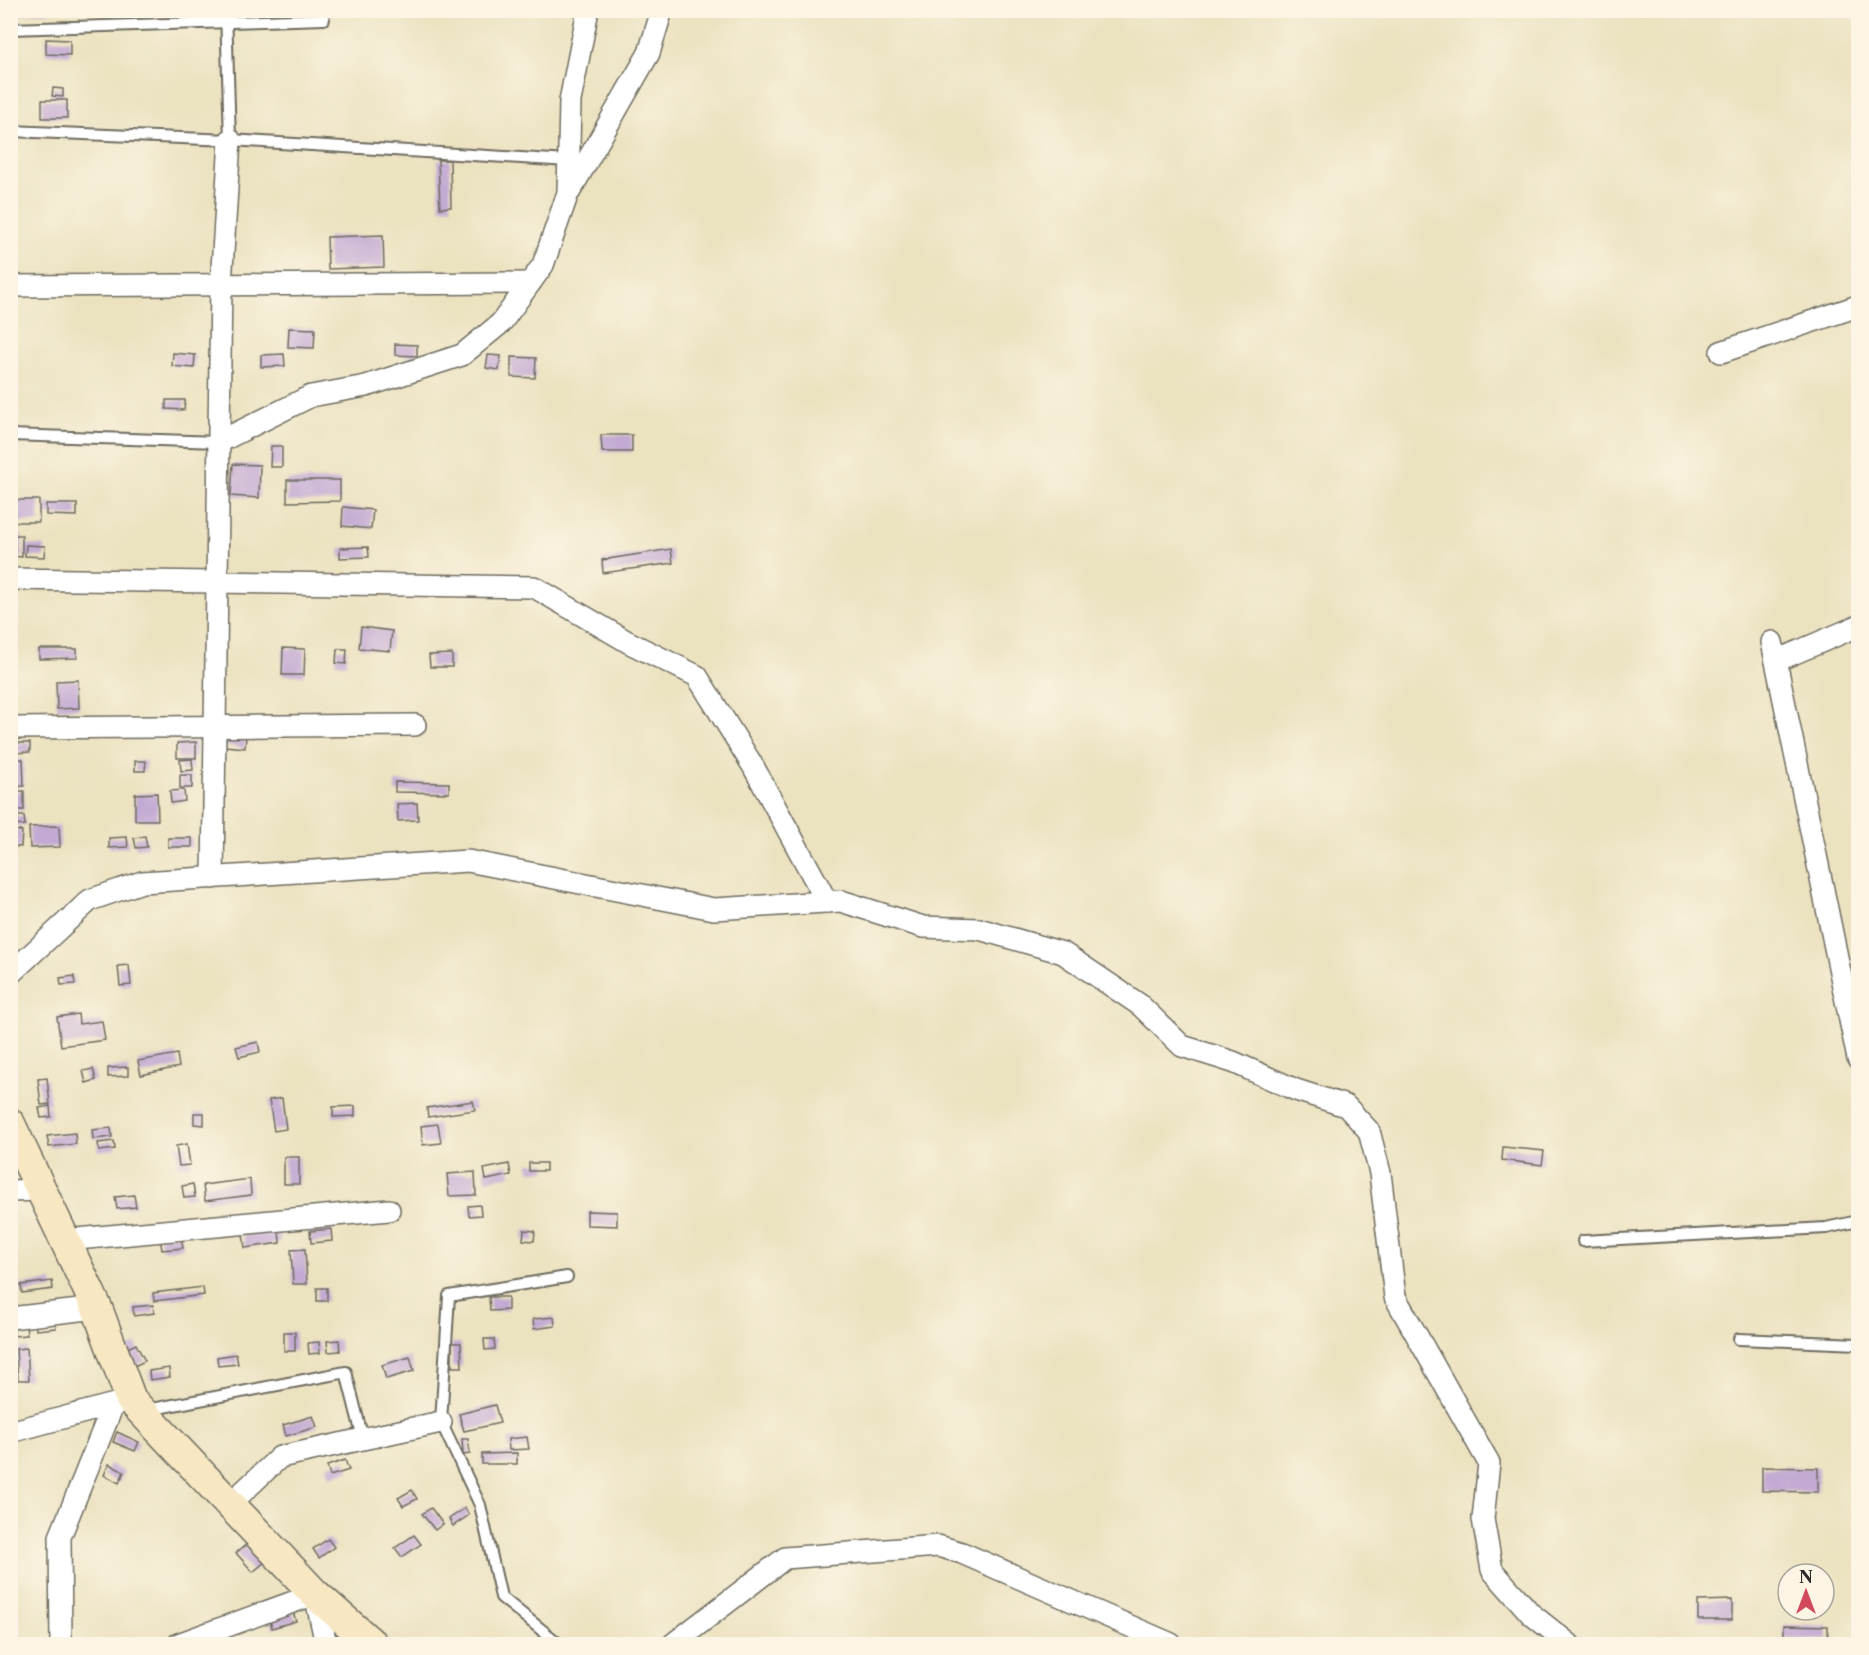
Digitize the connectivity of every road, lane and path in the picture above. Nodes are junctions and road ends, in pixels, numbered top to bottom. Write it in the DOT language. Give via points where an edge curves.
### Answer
graph roads {
  1 [pos="588,10"];
  2 [pos="662,10"];
  3 [pos="226,16"];
  4 [pos="324,19"];
  5 [pos="10,29"];
  6 [pos="10,131"];
  7 [pos="230,140"];
  8 [pos="569,161"];
  9 [pos="568,193"];
  10 [pos="530,283"];
  11 [pos="221,285"];
  12 [pos="10,286"];
  13 [pos="1858,306"];
  14 [pos="1721,352"];
  15 [pos="10,435"];
  16 [pos="219,442"];
  17 [pos="10,579"];
  18 [pos="217,582"];
  19 [pos="1858,626"];
  20 [pos="415,725"];
  21 [pos="215,726"];
  22 [pos="10,728"];
  23 [pos="213,878"];
  24 [pos="827,902"];
  25 [pos="10,974"];
  26 [pos="1858,1059"];
  27 [pos="10,1124"];
  28 [pos="42,1190"];
  29 [pos="10,1191"];
  30 [pos="389,1210"];
  31 [pos="1858,1221"];
  32 [pos="66,1240"];
  33 [pos="1583,1241"];
  34 [pos="567,1277"];
  35 [pos="97,1308"];
  36 [pos="10,1318"];
  37 [pos="1739,1339"];
  38 [pos="1858,1344"];
  39 [pos="129,1405"];
  40 [pos="441,1422"];
  41 [pos="10,1432"];
  42 [pos="363,1439"];
  43 [pos="230,1504"];
  44 [pos="315,1594"];
  45 [pos="1142,1639"];
  46 [pos="61,1644"];
  47 [pos="178,1644"];
  48 [pos="326,1644"];
  49 [pos="372,1644"];
  50 [pos="560,1644"];
  51 [pos="673,1644"];
  52 [pos="1171,1644"];
  53 [pos="1569,1644"];
  1 -- 8 [label="street" via="570,101"];
  2 -- 9 [label="street" via="649,53"];
  3 -- 4 [label="lane"];
  3 -- 5 [label="lane"];
  3 -- 7 [label="lane"];
  6 -- 7 [label="lane"];
  7 -- 8 [label="lane"];
  7 -- 11 [label="street"];
  8 -- 9 [label="street"];
  9 -- 10 [label="street" via="543,265"];
  10 -- 11 [label="street"];
  10 -- 16 [label="street" via="501,323 462,355 366,386 311,396"];
  11 -- 12 [label="street"];
  11 -- 16 [label="street"];
  13 -- 14 [label="street"];
  15 -- 16 [label="lane"];
  16 -- 18 [label="street"];
  17 -- 18 [label="street"];
  18 -- 21 [label="street"];
  18 -- 24 [label="street" via="534,587 628,642 697,676 753,766"];
  19 -- 26 [label="street" via="1774,652"];
  20 -- 21 [label="street"];
  21 -- 22 [label="street"];
  21 -- 23 [label="street"];
  23 -- 24 [label="street" via="468,861 714,909"];
  23 -- 25 [label="street" via="142,882 90,900"];
  24 -- 53 [label="street" via="842,901 923,927 979,929 1063,953 1140,1005 1182,1046 1346,1106 1369,1131 1380,1173 1395,1297 1489,1463 1483,1519 1492,1570 1531,1614"];
  27 -- 28 [label="street"];
  28 -- 29 [label="street"];
  28 -- 32 [label="street"];
  30 -- 32 [label="street"];
  31 -- 33 [label="lane" via="1826,1228"];
  32 -- 35 [label="street"];
  34 -- 40 [label="lane" via="449,1296"];
  35 -- 36 [label="street"];
  35 -- 39 [label="street"];
  37 -- 38 [label="lane"];
  39 -- 41 [label="street"];
  39 -- 42 [label="lane" via="346,1372"];
  39 -- 43 [label="street"];
  39 -- 46 [label="street" via="60,1537"];
  40 -- 42 [label="street"];
  40 -- 50 [label="lane" via="480,1505 501,1597"];
  42 -- 43 [label="street" via="280,1457"];
  43 -- 44 [label="street"];
  44 -- 47 [label="street"];
  44 -- 48 [label="street"];
  44 -- 49 [label="street"];
  45 -- 51 [label="street" via="963,1553 938,1546 785,1558"];
  45 -- 52 [label="street"];
}
